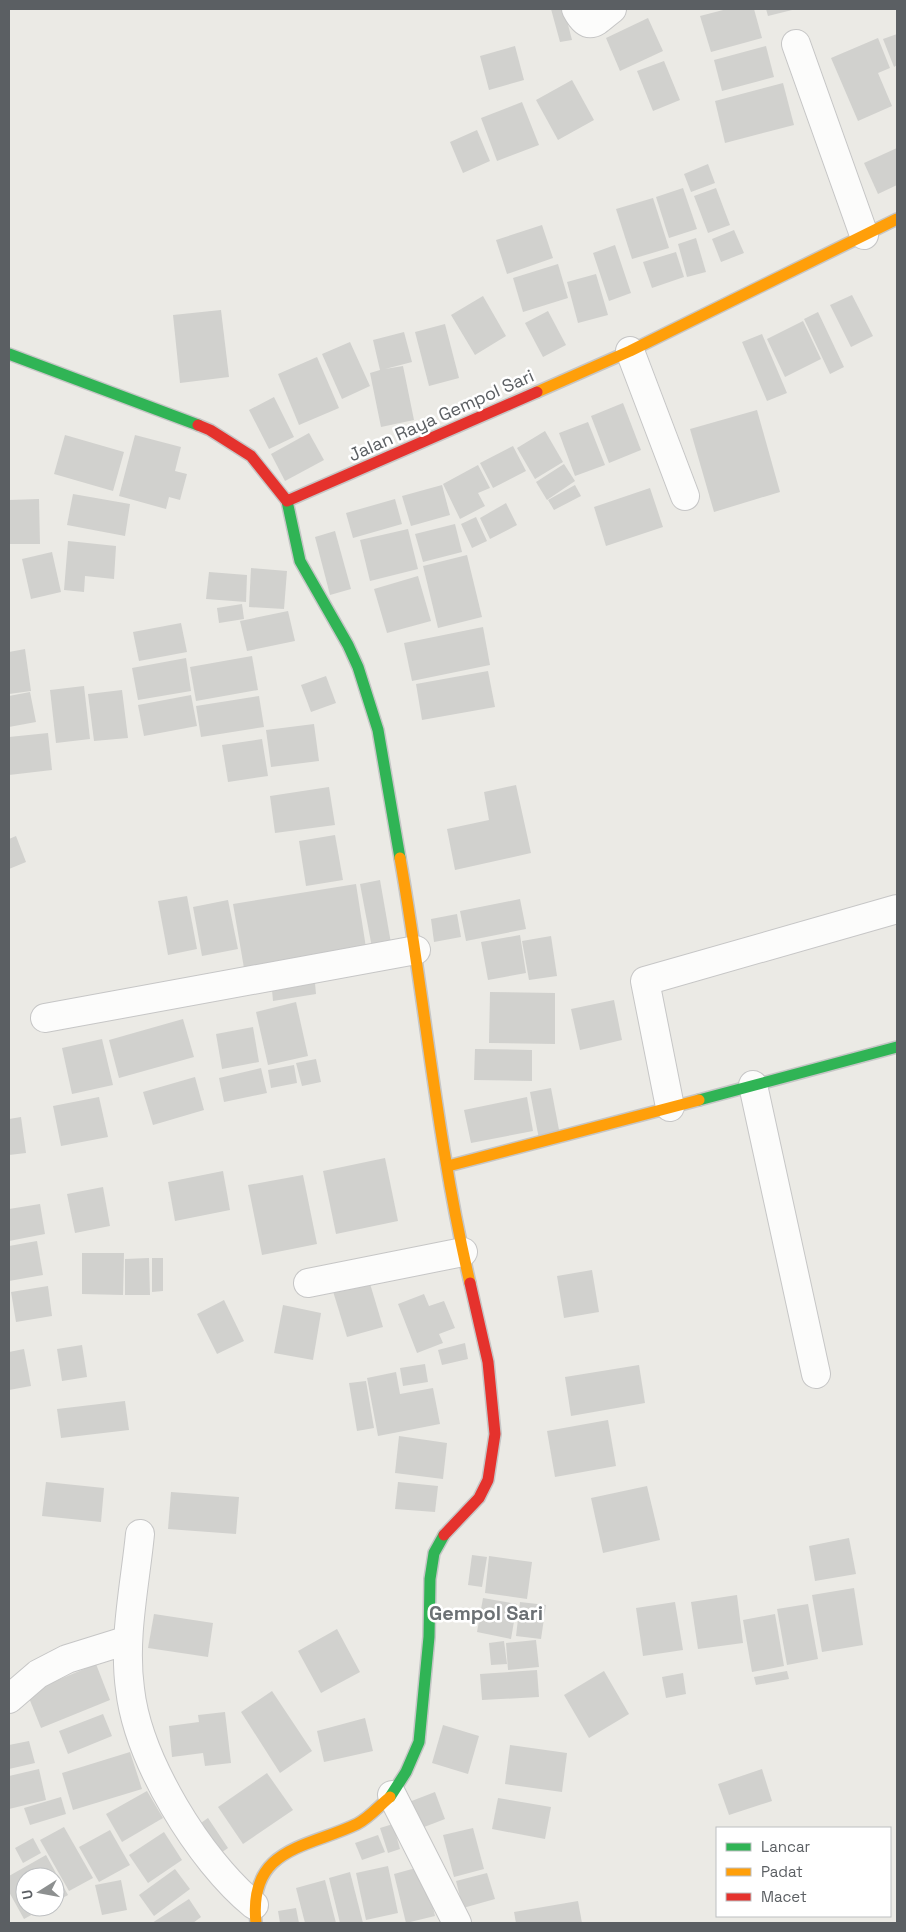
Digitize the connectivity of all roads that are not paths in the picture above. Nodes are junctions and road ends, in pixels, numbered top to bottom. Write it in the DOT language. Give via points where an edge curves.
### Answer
graph roads {
  1 [pos="576,9"];
  2 [pos="612,9"];
  3 [pos="796,44"];
  4 [pos="897,219"];
  5 [pos="864,235"];
  6 [pos="630,351"];
  7 [pos="9,354"];
  8 [pos="685,496"];
  9 [pos="287,501"];
  10 [pos="897,909"];
  11 [pos="416,950"];
  12 [pos="45,1018"];
  13 [pos="897,1049"];
  14 [pos="753,1085"];
  15 [pos="670,1107"];
  16 [pos="448,1166"];
  17 [pos="463,1252"];
  18 [pos="308,1283"];
  19 [pos="816,1374"];
  20 [pos="140,1534"];
  21 [pos="128,1640"];
  22 [pos="9,1699"];
  23 [pos="392,1795"];
  24 [pos="255,1914"];
  25 [pos="457,1923"];
  1 -- 2 [label="street" via="582,20 590,24"];
  3 -- 5 [label="street"];
  4 -- 5 [label="street, Jalan Raya Gempol Sari"];
  5 -- 6 [label="street, Jalan Raya Gempol Sari"];
  6 -- 8 [label="street"];
  6 -- 9 [label="street, Jalan Raya Gempol Sari"];
  7 -- 9 [label="street" via="210,430 251,456"];
  9 -- 11 [label="street" via="300,561 348,645 378,730"];
  10 -- 15 [label="street" via="645,981"];
  11 -- 12 [label="street"];
  11 -- 16 [label="street"];
  13 -- 14 [label="street"];
  14 -- 15 [label="street"];
  14 -- 19 [label="street"];
  15 -- 16 [label="street"];
  16 -- 17 [label="street"];
  17 -- 18 [label="street"];
  17 -- 23 [label="street" via="488,1362 495,1434 493,1457 488,1480 479,1498 444,1537 434,1554 420,1742"];
  20 -- 21 [label="street"];
  21 -- 22 [label="street" via="67,1659 38,1674"];
  21 -- 24 [label="street" via="130,1689 138,1725 160,1780 193,1838"];
  23 -- 24 [label="street" via="360,1823 286,1851 266,1871"];
  23 -- 25 [label="street"];
}
